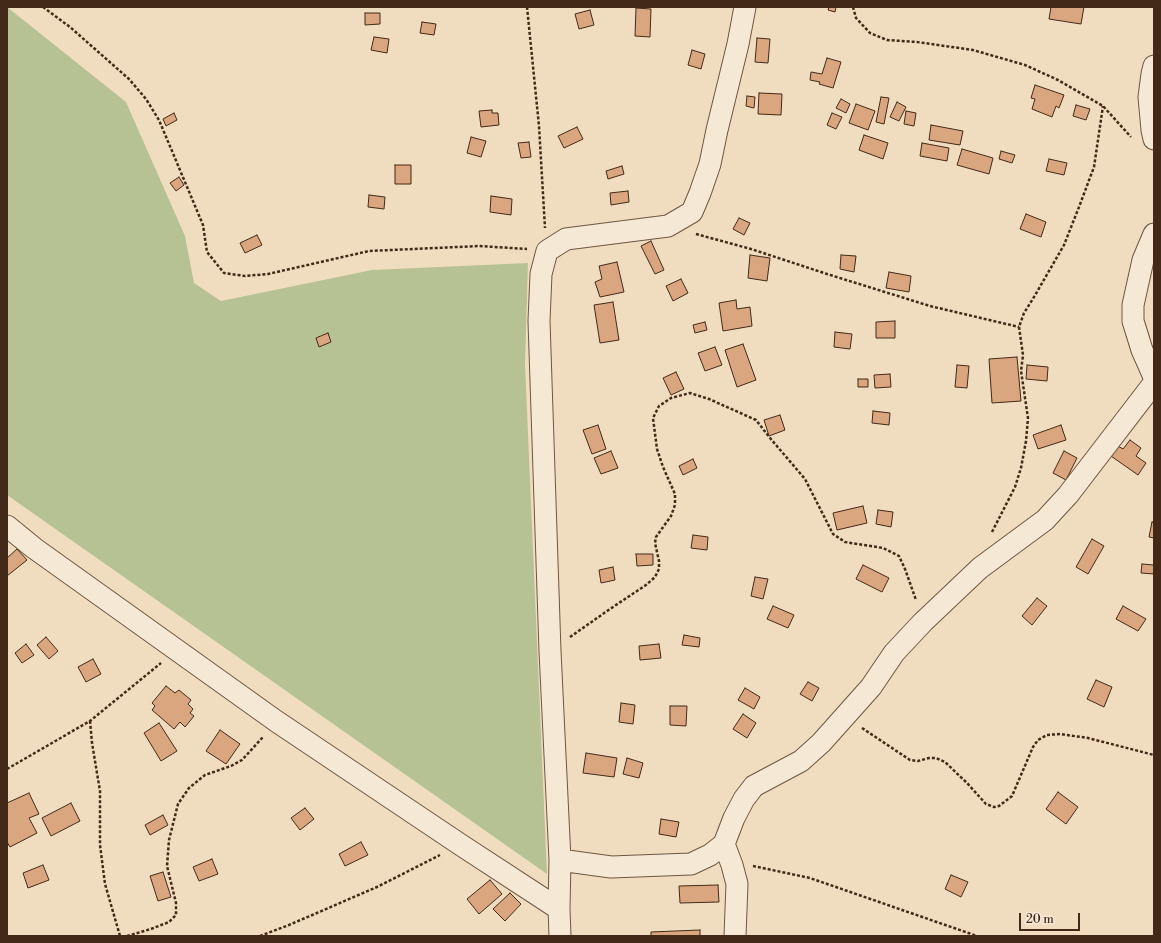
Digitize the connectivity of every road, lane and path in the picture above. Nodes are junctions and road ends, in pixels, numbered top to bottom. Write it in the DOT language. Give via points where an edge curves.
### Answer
graph roads {
  1 [pos="42,7"];
  2 [pos="527,7"];
  3 [pos="745,7"];
  4 [pos="853,7"];
  5 [pos="1154,66"];
  6 [pos="1103,106"];
  7 [pos="1154,139"];
  8 [pos="1134,140"];
  9 [pos="668,226"];
  10 [pos="1154,234"];
  11 [pos="547,251"];
  12 [pos="1019,327"];
  13 [pos="1154,377"];
  14 [pos="1154,383"];
  15 [pos="7,526"];
  16 [pos="990,537"];
  17 [pos="923,622"];
  18 [pos="177,650"];
  19 [pos="550,651"];
  20 [pos="845,716"];
  21 [pos="90,721"];
  22 [pos="276,721"];
  23 [pos="1154,755"];
  24 [pos="7,768"];
  25 [pos="724,844"];
  26 [pos="461,845"];
  27 [pos="560,860"];
  28 [pos="732,865"];
  29 [pos="559,909"];
  30 [pos="120,936"];
  31 [pos="128,936"];
  32 [pos="260,936"];
  33 [pos="560,936"];
  34 [pos="735,936"];
  35 [pos="977,936"];
  1 -- 11 [label="path" via="70,27 130,79 146,99 159,120 203,225 207,252 224,273 245,276 268,274 369,250 479,246"];
  2 -- 11 [label="path" via="539,126"];
  3 -- 9 [label="street" via="710,164 700,193 692,212"];
  4 -- 6 [label="path" via="856,18 870,33 887,40 973,50 1025,65 1058,80"];
  5 -- 7 [label="street" via="1149,97"];
  6 -- 8 [label="path"];
  6 -- 12 [label="path" via="1094,167 1079,207 1064,245 1024,313"];
  9 -- 11 [label="street" via="566,239"];
  9 -- 12 [label="path" via="750,248 930,306"];
  10 -- 13 [label="street" via="1143,260 1133,305 1133,321"];
  11 -- 19 [label="street" via="541,274 539,321"];
  12 -- 16 [label="path" via="1024,355 1021,371 1028,418 1026,441 1015,487"];
  14 -- 17 [label="street" via="1068,495 1045,520 980,568"];
  15 -- 18 [label="street"];
  17 -- 19 [label="path" via="899,556 882,548 845,542 832,534 804,479 756,420 690,393 671,398 658,406 653,418 657,448 675,494 671,516 656,537 659,569 655,577"];
  17 -- 20 [label="street" via="894,653 871,687"];
  18 -- 21 [label="path"];
  18 -- 22 [label="street"];
  19 -- 27 [label="street"];
  20 -- 23 [label="path" via="910,760 936,758 945,762 986,804 994,807 1012,796 1033,747 1038,740 1048,735 1088,738"];
  20 -- 25 [label="street" via="821,743 800,761 754,786 744,798"];
  21 -- 24 [label="path"];
  21 -- 30 [label="path" via="100,791 100,845 105,884"];
  22 -- 26 [label="street"];
  22 -- 31 [label="path" via="242,760 205,775 189,788 178,804 169,840 167,866 176,903 176,915 169,922"];
  25 -- 27 [label="street" via="710,855 691,864 611,867"];
  25 -- 28 [label="street"];
  26 -- 29 [label="street"];
  26 -- 32 [label="path" via="377,887"];
  27 -- 29 [label="street"];
  28 -- 34 [label="street" via="737,884"];
  28 -- 35 [label="path" via="758,867 810,878"];
  29 -- 33 [label="street"];
}
